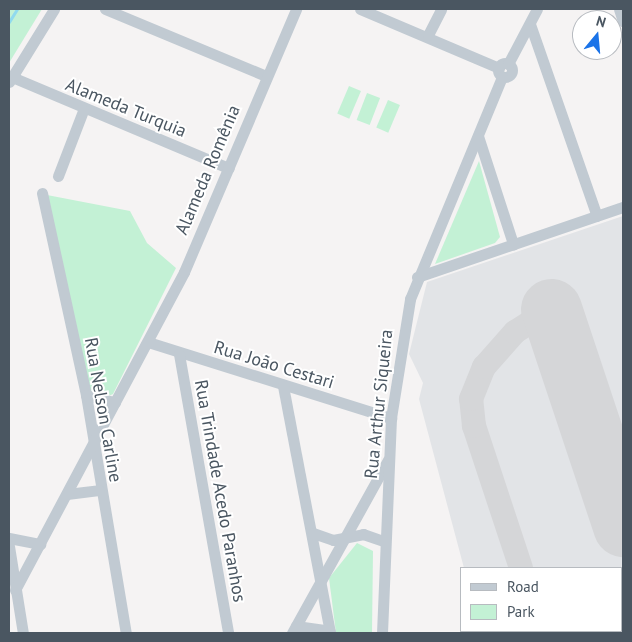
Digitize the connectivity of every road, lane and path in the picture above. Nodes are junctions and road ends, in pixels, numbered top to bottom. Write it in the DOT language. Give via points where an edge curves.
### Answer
graph roads {
  1 [pos="54,9"];
  2 [pos="105,9"];
  3 [pos="296,9"];
  4 [pos="360,9"];
  5 [pos="441,9"];
  6 [pos="537,9"];
  7 [pos="530,24"];
  8 [pos="428,35"];
  9 [pos="503,69"];
  10 [pos="266,76"];
  11 [pos="10,80"];
  12 [pos="83,111"];
  13 [pos="478,136"];
  14 [pos="229,168"];
  15 [pos="58,176"];
  16 [pos="42,193"];
  17 [pos="623,207"];
  18 [pos="597,216"];
  19 [pos="513,244"];
  20 [pos="416,277"];
  21 [pos="148,342"];
  22 [pos="178,354"];
  23 [pos="284,386"];
  24 [pos="86,395"];
  25 [pos="115,402"];
  26 [pos="391,418"];
  27 [pos="91,447"];
  28 [pos="389,457"];
  29 [pos="99,490"];
  30 [pos="67,494"];
  31 [pos="313,533"];
  32 [pos="9,538"];
  33 [pos="342,539"];
  34 [pos="384,541"];
  35 [pos="40,544"];
  36 [pos="9,546"];
  37 [pos="321,583"];
  38 [pos="16,590"];
  39 [pos="294,630"];
  40 [pos="330,632"];
  41 [pos="23,633"];
  42 [pos="126,633"];
  43 [pos="228,633"];
  44 [pos="382,633"];
  1 -- 11 [label="street"];
  2 -- 10 [label="street"];
  3 -- 10 [label="street, Alameda Romênia"];
  4 -- 8 [label="street"];
  5 -- 8 [label="street"];
  6 -- 7 [label="street, Rua Arthur Siqueira"];
  7 -- 9 [label="street, Rua Arthur Siqueira"];
  7 -- 18 [label="street"];
  8 -- 9 [label="street"];
  9 -- 13 [label="street, Rua Arthur Siqueira"];
  10 -- 14 [label="street, Alameda Romênia"];
  11 -- 12 [label="street, Alameda Turquia"];
  12 -- 14 [label="street, Alameda Turquia"];
  12 -- 15 [label="street"];
  13 -- 19 [label="street"];
  13 -- 20 [label="street, Rua Arthur Siqueira"];
  14 -- 21 [label="street, Alameda Romênia"];
  16 -- 24 [label="street, Rua Nelson Carline"];
  17 -- 18 [label="street"];
  18 -- 19 [label="street"];
  19 -- 20 [label="street"];
  20 -- 26 [label="street, Rua Arthur Siqueira" via="397,364"];
  21 -- 22 [label="street, Rua João Cestari"];
  21 -- 25 [label="street, Alameda Romênia"];
  22 -- 23 [label="street, Rua João Cestari"];
  22 -- 43 [label="street, Rua Trindade Acedo Paranhos"];
  23 -- 26 [label="street, Rua João Cestari"];
  23 -- 31 [label="street"];
  24 -- 25 [label="street"];
  24 -- 27 [label="street, Rua Nelson Carline"];
  25 -- 27 [label="street, Alameda Romênia"];
  26 -- 28 [label="street, Rua Arthur Siqueira"];
  27 -- 29 [label="street, Rua Nelson Carline"];
  27 -- 30 [label="street, Alameda Romênia"];
  28 -- 33 [label="street"];
  28 -- 34 [label="street, Rua Arthur Siqueira"];
  29 -- 30 [label="street"];
  29 -- 42 [label="street, Rua Nelson Carline"];
  30 -- 35 [label="street, Alameda Romênia"];
  31 -- 33 [label="street"];
  31 -- 37 [label="street"];
  32 -- 35 [label="street"];
  33 -- 34 [label="street" via="363,534"];
  33 -- 37 [label="street"];
  34 -- 44 [label="street, Rua Arthur Siqueira"];
  35 -- 38 [label="street, Alameda Romênia"];
  36 -- 38 [label="street"];
  37 -- 39 [label="street"];
  37 -- 40 [label="street"];
  38 -- 41 [label="street"];
  39 -- 40 [label="street"];
}
